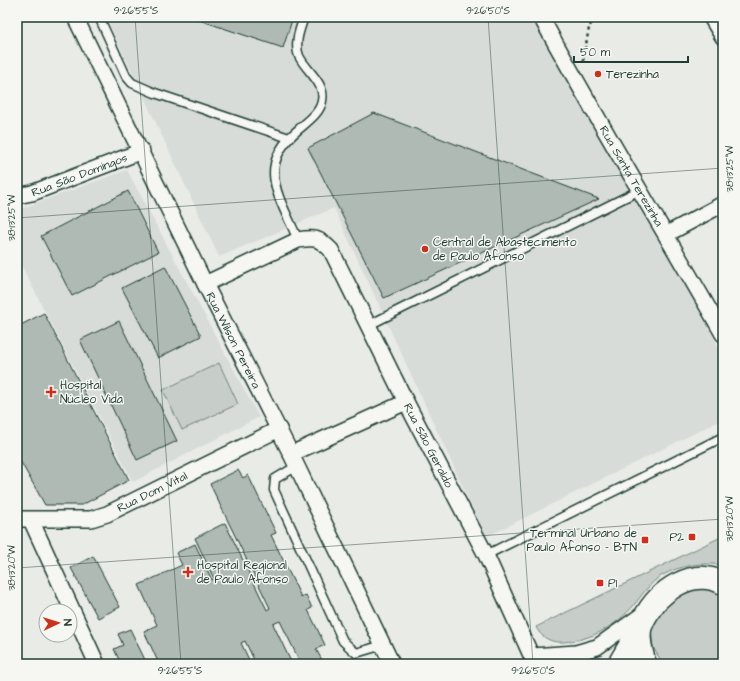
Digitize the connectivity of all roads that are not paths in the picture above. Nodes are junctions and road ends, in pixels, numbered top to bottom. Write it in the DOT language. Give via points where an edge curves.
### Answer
graph roads {
  1 [pos="75,17"];
  2 [pos="99,17"];
  3 [pos="304,17"];
  4 [pos="541,17"];
  5 [pos="711,17"];
  6 [pos="723,38"];
  7 [pos="288,138"];
  8 [pos="142,151"];
  9 [pos="640,190"];
  10 [pos="17,196"];
  11 [pos="723,204"];
  12 [pos="667,234"];
  13 [pos="304,239"];
  14 [pos="205,284"];
  15 [pos="369,325"];
  16 [pos="723,334"];
  17 [pos="406,402"];
  18 [pos="279,429"];
  19 [pos="723,437"];
  20 [pos="294,460"];
  21 [pos="24,520"];
  22 [pos="486,555"];
  23 [pos="723,583"];
  24 [pos="649,610"];
  25 [pos="640,630"];
  26 [pos="383,645"];
  27 [pos="534,660"];
  28 [pos="97,664"];
  29 [pos="392,664"];
  30 [pos="619,664"];
  31 [pos="645,664"];
  1 -- 8 [label="street, Rua Wilson Pereira"];
  2 -- 7 [label="lane" via="126,76 132,83"];
  3 -- 7 [label="lane" via="297,41 299,56 321,88 322,101 314,116"];
  4 -- 9 [label="street, Rua Santa Terezinha"];
  5 -- 6 [label="street"];
  7 -- 13 [label="lane" via="274,162 274,184"];
  8 -- 10 [label="street, Rua São Domingos" via="32,193"];
  8 -- 14 [label="street, Rua Wilson Pereira"];
  9 -- 12 [label="street, Rua Santa Terezinha"];
  9 -- 15 [label="lane"];
  11 -- 12 [label="street"];
  12 -- 16 [label="street, Rua Santa Terezinha"];
  13 -- 14 [label="street"];
  13 -- 15 [label="street, Rua São Geraldo" via="320,240 331,250"];
  14 -- 18 [label="street, Rua Wilson Pereira"];
  15 -- 17 [label="street, Rua São Geraldo"];
  17 -- 20 [label="street"];
  17 -- 22 [label="street, Rua São Geraldo"];
  18 -- 20 [label="street, Rua Wilson Pereira"];
  18 -- 21 [label="street, Rua Dom Vital" via="107,514 91,519"];
  19 -- 22 [label="lane"];
  20 -- 26 [label="street, Rua Wilson Pereira"];
  20 -- 26 [label="lane" via="275,479 274,490 343,641 356,653"];
  21 -- 28 [label="street"];
  22 -- 27 [label="street, Rua São Geraldo"];
  23 -- 24 [label="main road" via="703,578 676,584 663,593"];
  24 -- 25 [label="main road"];
  24 -- 27 [label="street" via="597,647"];
  25 -- 30 [label="main road"];
  25 -- 31 [label="main road"];
  26 -- 29 [label="street, Rua Wilson Pereira"];
}
